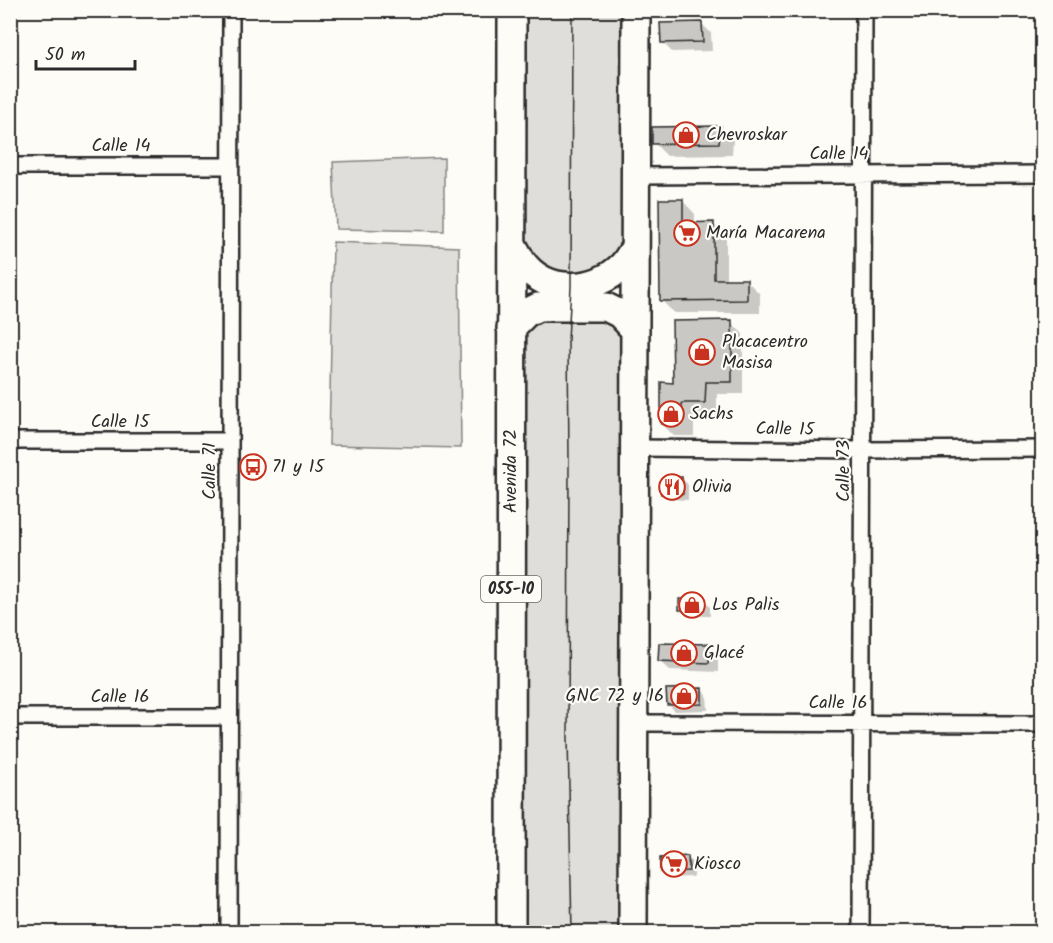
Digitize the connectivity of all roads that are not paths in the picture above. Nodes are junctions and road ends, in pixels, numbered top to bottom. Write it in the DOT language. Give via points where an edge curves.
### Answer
graph roads {
  1 [pos="231,10"];
  2 [pos="512,10"];
  3 [pos="636,10"];
  4 [pos="864,10"];
  5 [pos="10,166"];
  6 [pos="231,166"];
  7 [pos="864,174"];
  8 [pos="1042,174"];
  9 [pos="635,176"];
  10 [pos="513,246"];
  11 [pos="635,248"];
  12 [pos="511,328"];
  13 [pos="635,330"];
  14 [pos="10,441"];
  15 [pos="230,441"];
  16 [pos="635,448"];
  17 [pos="1042,449"];
  18 [pos="864,450"];
  19 [pos="10,717"];
  20 [pos="229,717"];
  21 [pos="634,723"];
  22 [pos="862,723"];
  23 [pos="1042,724"];
  24 [pos="229,933"];
  25 [pos="511,933"];
  26 [pos="633,933"];
  27 [pos="861,933"];
  1 -- 6 [label="street, Calle 71"];
  2 -- 10 [label="highway, Avenida 72 / 055-10"];
  3 -- 9 [label="highway"];
  4 -- 7 [label="street, Calle 73"];
  5 -- 6 [label="street, Calle 14"];
  6 -- 15 [label="street, Calle 71"];
  7 -- 8 [label="street, Calle 14"];
  7 -- 9 [label="street, Calle 14"];
  7 -- 18 [label="street, Calle 73"];
  9 -- 11 [label="highway"];
  10 -- 11 [label="highway" via="538,277 571,287 608,278"];
  10 -- 12 [label="highway, Avenida 72 / 055-10"];
  11 -- 13 [label="highway"];
  12 -- 13 [label="highway" via="538,307 606,307 620,314"];
  12 -- 25 [label="highway, Avenida 72 / 055-10"];
  13 -- 16 [label="highway"];
  14 -- 15 [label="street, Calle 15"];
  15 -- 20 [label="street, Calle 71"];
  16 -- 18 [label="street, Calle 15"];
  16 -- 21 [label="highway"];
  17 -- 18 [label="street, Calle 15"];
  18 -- 22 [label="street, Calle 73"];
  19 -- 20 [label="street, Calle 16"];
  20 -- 24 [label="street, Calle 71"];
  21 -- 22 [label="street, Calle 16"];
  21 -- 26 [label="highway"];
  22 -- 23 [label="street, Calle 16"];
  22 -- 27 [label="street, Calle 73"];
}
